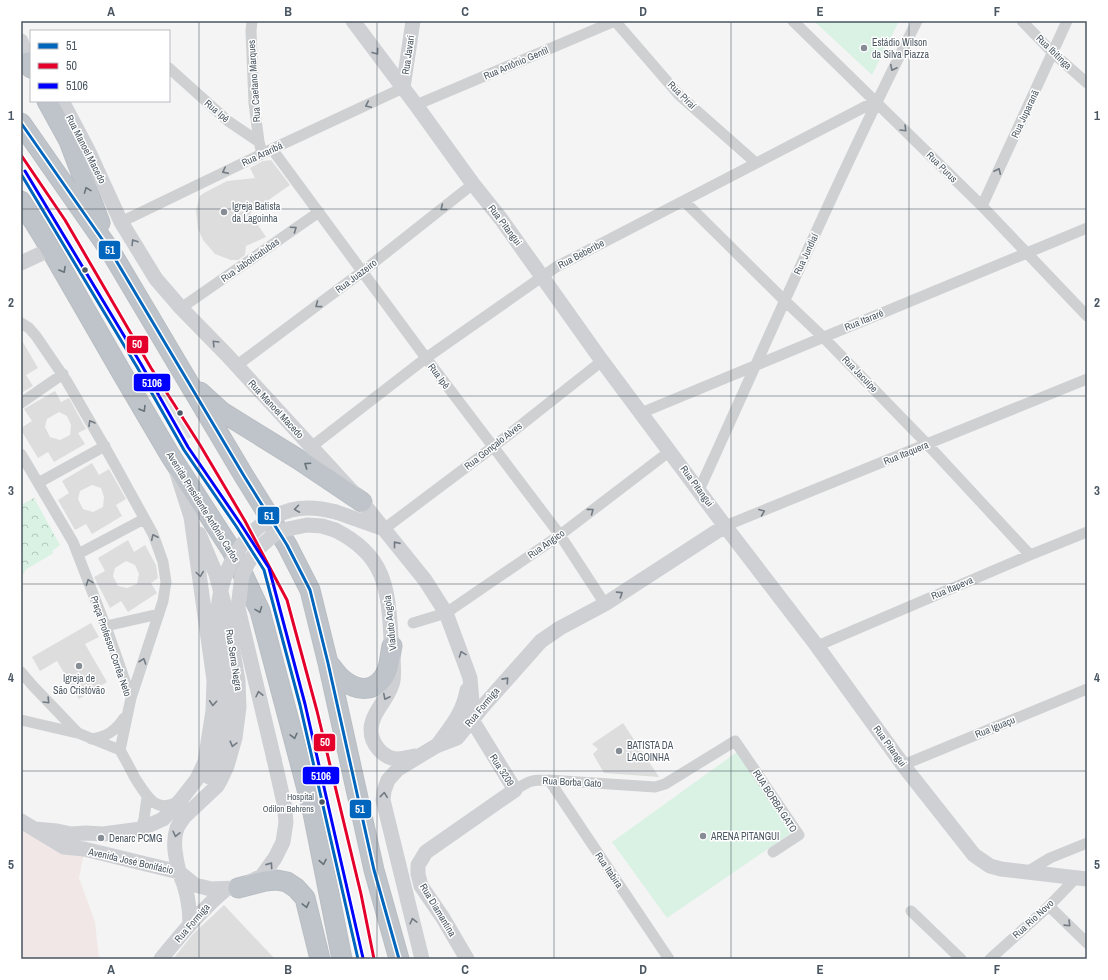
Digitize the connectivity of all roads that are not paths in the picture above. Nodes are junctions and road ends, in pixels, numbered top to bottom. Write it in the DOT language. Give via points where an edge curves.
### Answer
graph roads {
  1 [pos="252,21"];
  2 [pos="353,21"];
  3 [pos="413,21"];
  4 [pos="615,21"];
  5 [pos="793,21"];
  6 [pos="917,21"];
  7 [pos="1022,21"];
  8 [pos="1067,21"];
  9 [pos="21,41"];
  10 [pos="1053,53"];
  11 [pos="27,61"];
  12 [pos="170,69"];
  13 [pos="1087,83"];
  14 [pos="403,88"];
  15 [pos="48,102"];
  16 [pos="63,102"];
  17 [pos="876,102"];
  18 [pos="416,105"];
  19 [pos="21,123"];
  20 [pos="259,142"];
  21 [pos="267,151"];
  22 [pos="756,163"];
  23 [pos="473,184"];
  24 [pos="684,200"];
  25 [pos="21,201"];
  26 [pos="982,206"];
  27 [pos="319,212"];
  28 [pos="121,222"];
  29 [pos="1087,228"];
  30 [pos="51,249"];
  31 [pos="111,252"];
  32 [pos="1026,253"];
  33 [pos="21,262"];
  34 [pos="363,271"];
  35 [pos="542,276"];
  36 [pos="784,300"];
  37 [pos="182,308"];
  38 [pos="1087,316"];
  39 [pos="21,323"];
  40 [pos="824,337"];
  41 [pos="426,358"];
  42 [pos="602,361"];
  43 [pos="757,364"];
  44 [pos="236,366"];
  45 [pos="63,374"];
  46 [pos="1087,379"];
  47 [pos="187,382"];
  48 [pos="21,403"];
  49 [pos="641,413"];
  50 [pos="927,444"];
  51 [pos="105,446"];
  52 [pos="311,447"];
  53 [pos="493,447"];
  54 [pos="670,451"];
  55 [pos="21,454"];
  56 [pos="170,455"];
  57 [pos="38,483"];
  58 [pos="699,490"];
  59 [pos="362,502"];
  60 [pos="191,517"];
  61 [pos="144,519"];
  62 [pos="725,526"];
  63 [pos="384,529"];
  64 [pos="1087,532"];
  65 [pos="560,535"];
  66 [pos="78,554"];
  67 [pos="1030,555"];
  68 [pos="605,604"];
  69 [pos="446,613"];
  70 [pos="159,614"];
  71 [pos="413,623"];
  72 [pos="106,626"];
  73 [pos="392,646"];
  74 [pos="817,646"];
  75 [pos="328,663"];
  76 [pos="22,676"];
  77 [pos="470,678"];
  78 [pos="1087,689"];
  79 [pos="131,698"];
  80 [pos="126,716"];
  81 [pos="21,720"];
  82 [pos="472,720"];
  83 [pos="78,733"];
  84 [pos="457,738"];
  85 [pos="91,739"];
  86 [pos="736,741"];
  87 [pos="436,746"];
  88 [pos="489,749"];
  89 [pos="120,750"];
  90 [pos="422,755"];
  91 [pos="274,760"];
  92 [pos="903,765"];
  93 [pos="549,780"];
  94 [pos="207,781"];
  95 [pos="515,790"];
  96 [pos="147,797"];
  97 [pos="179,802"];
  98 [pos="184,817"];
  99 [pos="21,821"];
  100 [pos="141,828"];
  101 [pos="35,829"];
  102 [pos="86,833"];
  103 [pos="1087,843"];
  104 [pos="84,850"];
  105 [pos="773,852"];
  106 [pos="421,859"];
  107 [pos="179,872"];
  108 [pos="1027,872"];
  109 [pos="1081,878"];
  110 [pos="232,889"];
  111 [pos="1049,906"];
  112 [pos="911,911"];
  113 [pos="190,924"];
  114 [pos="1087,943"];
  115 [pos="161,959"];
  116 [pos="320,959"];
  117 [pos="342,959"];
  118 [pos="399,959"];
  119 [pos="422,959"];
  120 [pos="467,959"];
  121 [pos="669,959"];
  122 [pos="961,959"];
  123 [pos="990,959"];
  1 -- 20 [label="street, Rua Caetano Marques" via="254,103"];
  2 -- 14 [label="street, Rua Pitangui, one-way"];
  3 -- 14 [label="street, Rua Javari"];
  4 -- 18 [label="street, Rua Antônio Gentil"];
  4 -- 22 [label="street, Rua Piraí" via="680,94"];
  5 -- 17 [label="street, Rua Purus"];
  6 -- 17 [label="street, Rua Jundiaí, one-way"];
  7 -- 10 [label="street, Rua Ibitinga"];
  8 -- 10 [label="street, Rua Juparanã"];
  9 -- 11 [label="street"];
  10 -- 13 [label="street, Rua Ibitinga"];
  26 -- 10 [label="street, Rua Juparanã, one-way"];
  12 -- 20 [label="street, Rua Ipê" via="228,121"];
  14 -- 18 [label="street, Rua Pitangui"];
  14 -- 21 [label="street, Rua Araribá, one-way"];
  31 -- 15 [label="highway, one-way" via="69,141"];
  16 -- 28 [label="street, Rua Manoel Macedo"];
  17 -- 22 [label="street, Rua Beberibe"];
  17 -- 26 [label="street, Rua Purus, one-way"];
  17 -- 36 [label="street, Rua Jundiaí"];
  18 -- 23 [label="street, Rua Pitangui"];
  19 -- 31 [label="highway"];
  20 -- 21 [label="street, Rua Ipê"];
  21 -- 27 [label="street, Rua Ipê"];
  21 -- 28 [label="street, Rua Araribá, one-way"];
  22 -- 24 [label="street, Rua Beberibe"];
  23 -- 34 [label="street, Rua Juazeiro, one-way"];
  23 -- 35 [label="street, Rua Pitangui"];
  24 -- 35 [label="street, Rua Beberibe"];
  24 -- 36 [label="street, Rua Jacuípe"];
  25 -- 30 [label="highway, Avenida Presidente Antônio Carlos"];
  26 -- 32 [label="street, Rua Purus"];
  27 -- 34 [label="street, Rua Ipê"];
  37 -- 27 [label="street, Rua Jaboticatubas, one-way"];
  37 -- 28 [label="street, Rua Manoel Macedo, one-way" via="156,279"];
  29 -- 32 [label="street, Rua Itararé"];
  30 -- 33 [label="street"];
  30 -- 56 [label="highway, Avenida Presidente Antônio Carlos, one-way"];
  31 -- 47 [label="highway"];
  32 -- 38 [label="street, Rua Purus"];
  32 -- 40 [label="street, Rua Itararé"];
  34 -- 41 [label="street, Rua Ipê"];
  34 -- 44 [label="street, Rua Juazeiro, one-way"];
  35 -- 41 [label="street, Rua Beberibe"];
  35 -- 42 [label="street, Rua Pitangui"];
  36 -- 40 [label="street, Rua Jacuípe"];
  36 -- 43 [label="street, Rua Jundiaí"];
  44 -- 37 [label="street, Rua Manoel Macedo, one-way"];
  39 -- 45 [label="street" via="36,336"];
  40 -- 43 [label="street, Rua Itararé"];
  40 -- 50 [label="street, Rua Jacuípe"];
  41 -- 52 [label="street, Rua Beberibe"];
  41 -- 53 [label="street, Rua Ipê"];
  42 -- 49 [label="street, Rua Pitangui"];
  42 -- 53 [label="street, Rua Gonçalo Alves"];
  43 -- 49 [label="street, Rua Itararé"];
  43 -- 58 [label="street, Rua Jundiaí"];
  44 -- 52 [label="street, Rua Manoel Macedo"];
  45 -- 48 [label="street"];
  51 -- 45 [label="street, one-way"];
  46 -- 50 [label="street, Rua Itaquera"];
  59 -- 47 [label="highway, one-way" via="222,412"];
  47 -- 75 [label="highway" via="287,545 310,590"];
  49 -- 54 [label="street, Rua Pitangui"];
  62 -- 50 [label="street, Rua Itaquera, one-way"];
  50 -- 67 [label="street, Rua Jacuípe"];
  51 -- 57 [label="street"];
  51 -- 61 [label="street"];
  52 -- 59 [label="street, Rua Manoel Macedo"];
  53 -- 63 [label="street, Rua Gonçalo Alves"];
  53 -- 65 [label="street, Rua Ipê"];
  54 -- 58 [label="street, Rua Pitangui"];
  65 -- 54 [label="street, Rua Angico, one-way"];
  55 -- 57 [label="street, Praça Professor Corrêa Neto"];
  56 -- 60 [label="street, Rua Serra Negra"];
  56 -- 117 [label="highway, Avenida Presidente Antônio Carlos, one-way" via="232,551 260,611 312,808"];
  57 -- 66 [label="street, Praça Professor Corrêa Neto"];
  58 -- 62 [label="street, Rua Pitangui"];
  59 -- 63 [label="street, Rua Manoel Macedo"];
  60 -- 97 [label="street, Rua Serra Negra, one-way" via="214,692 205,762 197,780"];
  60 -- 98 [label="street, Rua Serra Negra, one-way" via="216,574 227,615 240,695 235,738 222,777 217,786"];
  61 -- 66 [label="street"];
  70 -- 61 [label="street, one-way" via="166,582 163,562 153,534"];
  68 -- 62 [label="street, Rua Formiga, one-way"];
  62 -- 74 [label="street, Rua Pitangui"];
  69 -- 63 [label="street, Rua Manoel Macedo, one-way" via="425,580"];
  63 -- 94 [label="street, one-way, bridge" via="336,512 312,508 291,510 264,523 249,535 235,556 223,585 218,611 228,703"];
  64 -- 67 [label="street, Rua Itapeva"];
  65 -- 68 [label="street, Rua Ipê"];
  65 -- 69 [label="street, Rua Angico"];
  72 -- 66 [label="street, Praça Professor Corrêa Neto, one-way"];
  67 -- 74 [label="street, Rua Itapeva"];
  82 -- 68 [label="street, Rua Formiga, one-way" via="541,641"];
  69 -- 71 [label="street, Rua Angico"];
  77 -- 69 [label="street, Rua Manoel Macedo, one-way"];
  70 -- 72 [label="street"];
  79 -- 70 [label="street, one-way"];
  72 -- 79 [label="street, Praça Professor Corrêa Neto"];
  73 -- 75 [label="highway" via="386,672 376,685 367,689 351,685"];
  73 -- 90 [label="street, Viaduto Angola, one-way" via="393,682 373,721 372,740 380,751 389,757 398,759"];
  91 -- 73 [label="street, Viaduto Angola, one-way, bridge" via="238,608 242,575 259,548 283,530 307,525 322,526 350,538 373,560 382,574 389,605"];
  74 -- 92 [label="street, Rua Pitangui"];
  75 -- 118 [label="highway" via="374,870"];
  76 -- 83 [label="street, one-way"];
  77 -- 82 [label="street, Rua Manoel Macedo"];
  77 -- 87 [label="street" via="456,720"];
  78 -- 92 [label="street, Rua Iguaçu"];
  79 -- 80 [label="street, Praça Professor Corrêa Neto"];
  80 -- 85 [label="street" via="108,735"];
  80 -- 89 [label="street, Praça Professor Corrêa Neto"];
  81 -- 83 [label="street"];
  82 -- 84 [label="street, Rua Formiga"];
  82 -- 88 [label="street, Rua 3209"];
  83 -- 85 [label="street"];
  84 -- 87 [label="street, Rua Formiga"];
  84 -- 88 [label="street, Rua 3209" via="466,738"];
  85 -- 89 [label="street"];
  86 -- 93 [label="street, Rua Borba Gato" via="666,784 654,787"];
  86 -- 105 [label="street, RUA BORBA GATO" via="799,835"];
  87 -- 90 [label="street, Rua Formiga"];
  88 -- 95 [label="street, Rua 3209"];
  89 -- 96 [label="street"];
  119 -- 90 [label="street, Rua Formiga, one-way" via="383,800 388,780 398,769"];
  110 -- 91 [label="street, Rua Formiga, one-way" via="262,876 283,842 286,822 284,802"];
  92 -- 108 [label="street, Rua Pitangui" via="974,855 990,866"];
  93 -- 95 [label="street, Rua Borba Gato" via="532,780"];
  93 -- 121 [label="street, Rua Itabira"];
  94 -- 97 [label="street"];
  94 -- 98 [label="street"];
  95 -- 106 [label="street, Rua Borba Gato" via="426,852"];
  96 -- 97 [label="street" via="163,806"];
  96 -- 100 [label="street"];
  97 -- 100 [label="street, Avenida José Bonifácio" via="163,819"];
  98 -- 107 [label="street, one-way" via="177,827 174,840"];
  99 -- 101 [label="street, Avenida José Bonifácio"];
  100 -- 102 [label="street, Avenida José Bonifácio" via="103,834"];
  101 -- 102 [label="street, Avenida José Bonifácio" via="57,830 71,834"];
  101 -- 104 [label="street, Avenida José Bonifácio" via="64,847"];
  102 -- 104 [label="street" via="82,839"];
  103 -- 108 [label="street" via="1050,858"];
  104 -- 107 [label="street, Avenida José Bonifácio"];
  106 -- 120 [label="street, Rua Diamantina" via="418,874 421,886"];
  107 -- 110 [label="street" via="191,883 201,887"];
  107 -- 113 [label="street, Avenida José Bonifácio" via="187,893"];
  108 -- 109 [label="street, Rua Pitangui"];
  109 -- 111 [label="street, Rua Rio Novo"];
  110 -- 113 [label="street, Rua Formiga" via="209,903"];
  110 -- 116 [label="highway, one-way" via="277,880 287,882 296,888 305,898"];
  111 -- 114 [label="street, one-way"];
  111 -- 123 [label="street, Rua Rio Novo"];
  112 -- 122 [label="street"];
  113 -- 115 [label="street, Rua Formiga"];
}
